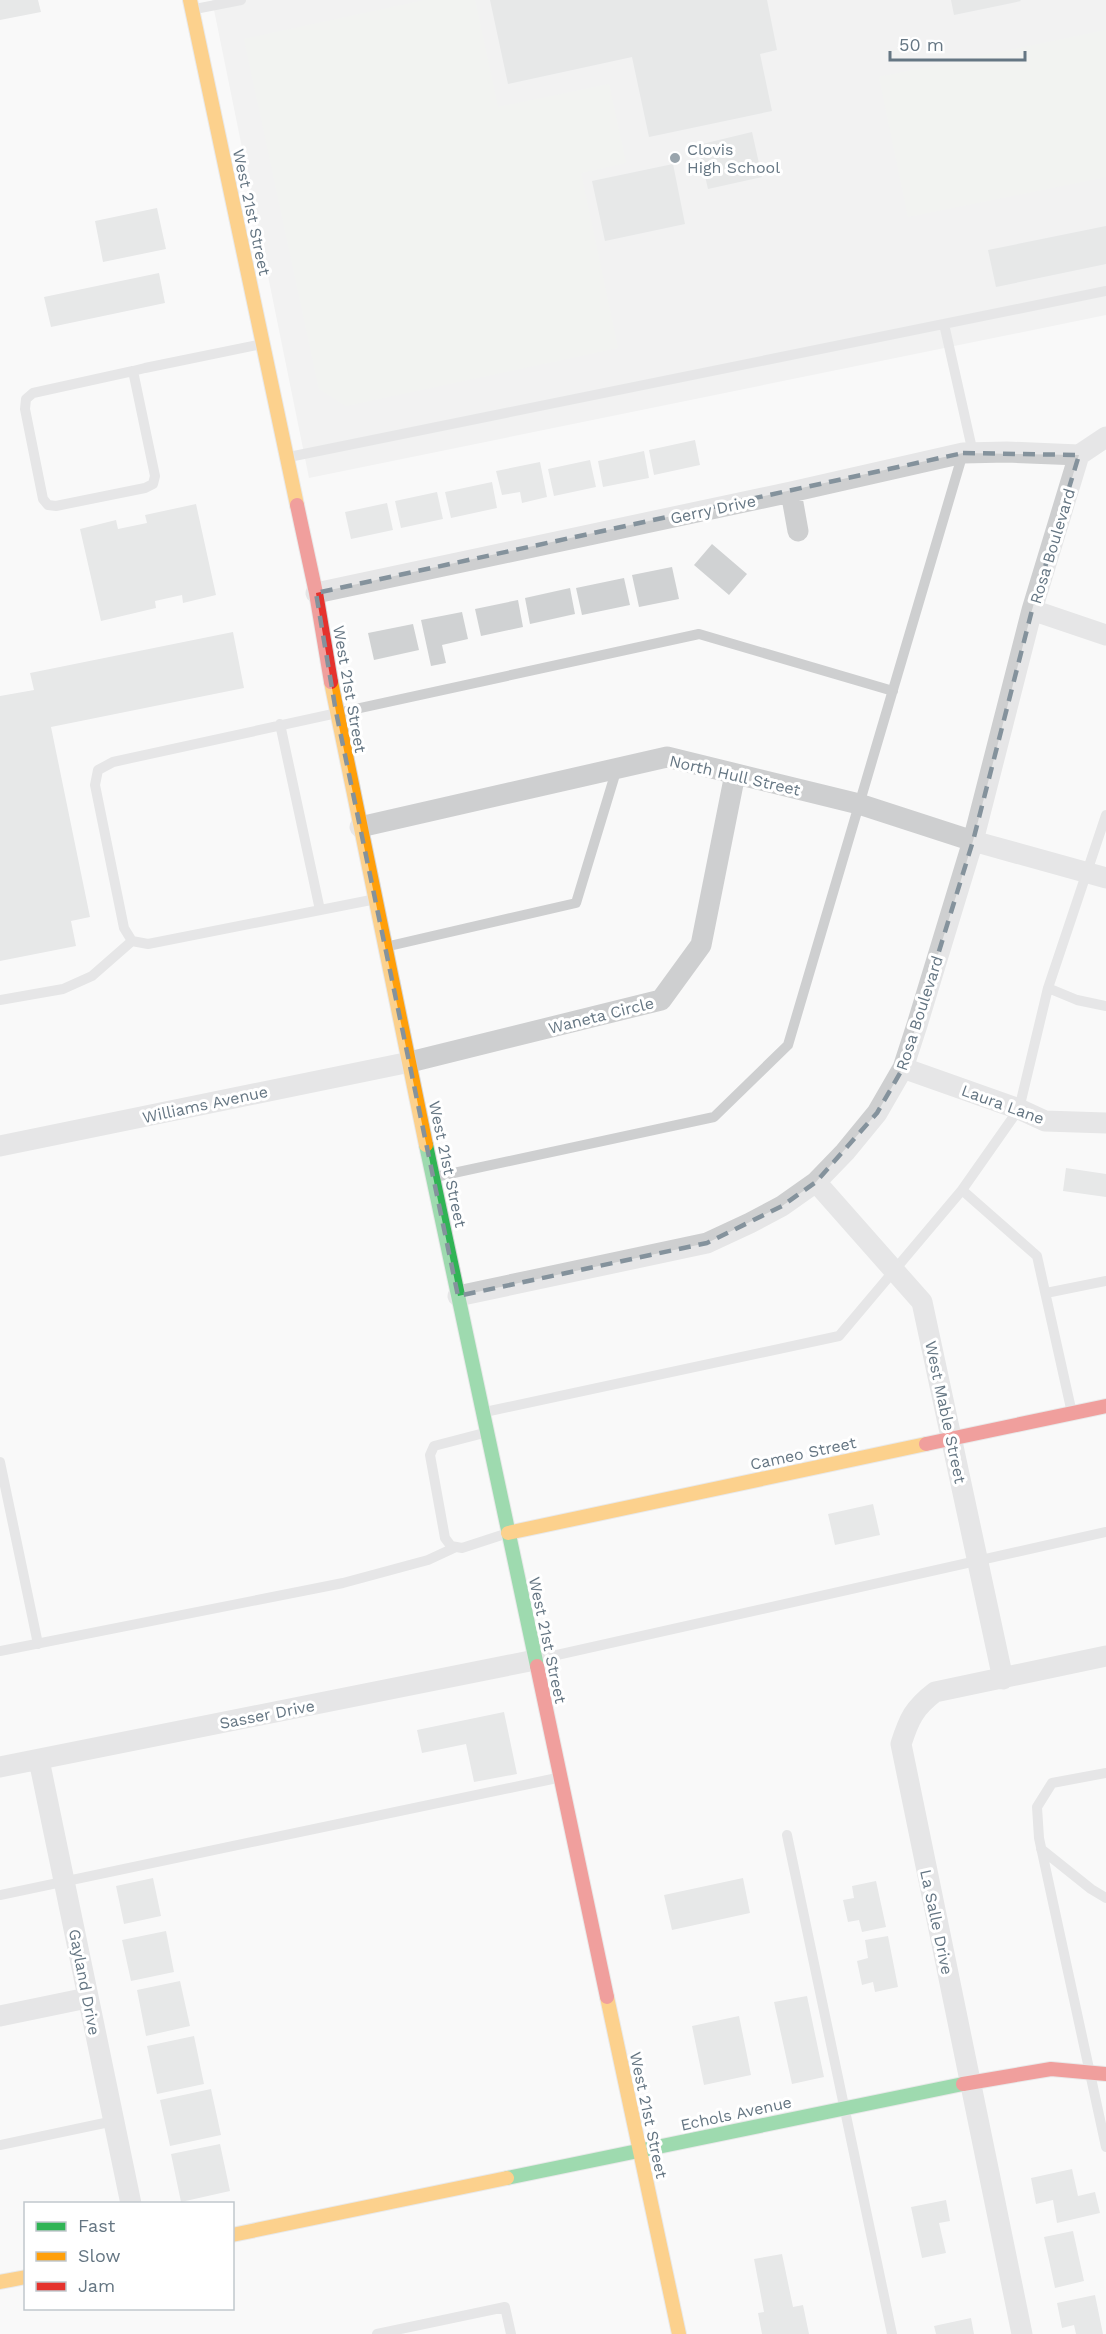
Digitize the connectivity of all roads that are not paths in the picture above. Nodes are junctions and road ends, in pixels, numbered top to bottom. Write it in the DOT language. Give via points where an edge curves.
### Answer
graph roads {
  1 [pos="241,0"];
  2 [pos="191,5"];
  3 [pos="1106,291"];
  4 [pos="944,324"];
  5 [pos="263,344"];
  6 [pos="133,371"];
  7 [pos="1106,437"];
  8 [pos="968,453"];
  9 [pos="1079,455"];
  10 [pos="286,458"];
  11 [pos="791,492"];
  12 [pos="798,531"];
  13 [pos="316,593"];
  14 [pos="1032,610"];
  15 [pos="1106,635"];
  16 [pos="893,691"];
  17 [pos="336,712"];
  18 [pos="280,724"];
  19 [pos="617,768"];
  20 [pos="735,774"];
  21 [pos="859,804"];
  22 [pos="1106,815"];
  23 [pos="360,827"];
  24 [pos="973,841"];
  25 [pos="1096,875"];
  26 [pos="374,899"];
  27 [pos="320,910"];
  28 [pos="132,941"];
  29 [pos="384,947"];
  30 [pos="1048,987"];
  31 [pos="0,1000"];
  32 [pos="1106,1006"];
  33 [pos="410,1062"];
  34 [pos="903,1068"];
  35 [pos="1019,1109"];
  36 [pos="1106,1123"];
  37 [pos="0,1146"];
  38 [pos="434,1177"];
  39 [pos="816,1182"];
  40 [pos="962,1190"];
  41 [pos="893,1270"];
  42 [pos="1106,1281"];
  43 [pos="1046,1293"];
  44 [pos="458,1296"];
  45 [pos="1106,1406"];
  46 [pos="482,1412"];
  47 [pos="1072,1413"];
  48 [pos="487,1432"];
  49 [pos="952,1438"];
  50 [pos="0,1462"];
  51 [pos="1106,1532"];
  52 [pos="508,1533"];
  53 [pos="456,1547"];
  54 [pos="978,1559"];
  55 [pos="38,1644"];
  56 [pos="0,1651"];
  57 [pos="1106,1656"];
  58 [pos="535,1660"];
  59 [pos="1003,1679"];
  60 [pos="39,1760"];
  61 [pos="0,1767"];
  62 [pos="1106,1773"];
  63 [pos="561,1777"];
  64 [pos="787,1835"];
  65 [pos="1041,1850"];
  66 [pos="65,1882"];
  67 [pos="0,1895"];
  68 [pos="1106,1898"];
  69 [pos="87,1998"];
  70 [pos="0,2016"];
  71 [pos="1090,2071"];
  72 [pos="1106,2074"];
  73 [pos="970,2082"];
  74 [pos="844,2107"];
  75 [pos="114,2121"];
  76 [pos="0,2145"];
  77 [pos="1106,2147"];
  78 [pos="639,2150"];
  79 [pos="131,2202"];
  80 [pos="234,2235"];
  81 [pos="24,2277"];
  82 [pos="0,2282"];
  83 [pos="377,2334"];
  84 [pos="511,2334"];
  85 [pos="679,2334"];
  86 [pos="892,2334"];
  87 [pos="1022,2334"];
  1 -- 2 [label="lane"];
  2 -- 5 [label="main road, West 21st Street"];
  3 -- 4 [label="lane"];
  4 -- 8 [label="lane"];
  4 -- 10 [label="lane"];
  5 -- 6 [label="lane"];
  5 -- 10 [label="main road, West 21st Street"];
  6 -- 6 [label="lane" via="33,393 26,399 27,421 48,505 153,484 155,476"];
  7 -- 9 [label="street"];
  8 -- 9 [label="street, Gerry Drive"];
  8 -- 11 [label="street, Gerry Drive"];
  8 -- 16 [label="lane"];
  9 -- 14 [label="street, Rosa Boulevard"];
  10 -- 13 [label="main road, West 21st Street"];
  11 -- 12 [label="street"];
  11 -- 13 [label="street, Gerry Drive"];
  13 -- 17 [label="main road, West 21st Street"];
  14 -- 15 [label="street"];
  14 -- 24 [label="street, Rosa Boulevard"];
  16 -- 17 [label="lane" via="699,634"];
  16 -- 21 [label="lane"];
  17 -- 18 [label="lane"];
  17 -- 23 [label="main road, West 21st Street"];
  18 -- 27 [label="lane"];
  18 -- 28 [label="lane" via="113,762 98,770 95,785 124,928"];
  19 -- 20 [label="street, North Hull Street" via="667,757"];
  19 -- 23 [label="street, North Hull Street"];
  19 -- 29 [label="lane" via="576,903"];
  20 -- 21 [label="street, North Hull Street"];
  20 -- 33 [label="street, Waneta Circle" via="701,945 661,1000"];
  21 -- 24 [label="street, North Hull Street"];
  21 -- 38 [label="lane" via="788,1045 714,1117"];
  22 -- 25 [label="lane"];
  23 -- 26 [label="main road, West 21st Street"];
  24 -- 25 [label="street, North Hull Street"];
  24 -- 34 [label="street, Rosa Boulevard"];
  25 -- 30 [label="lane"];
  26 -- 27 [label="lane"];
  26 -- 29 [label="main road, West 21st Street"];
  27 -- 28 [label="lane" via="148,944"];
  28 -- 31 [label="lane" via="92,976 63,989"];
  29 -- 33 [label="main road, West 21st Street"];
  30 -- 32 [label="lane" via="1077,1000"];
  30 -- 35 [label="lane"];
  33 -- 37 [label="street, Williams Avenue"];
  33 -- 38 [label="main road, West 21st Street"];
  34 -- 35 [label="street, Laura Lane"];
  34 -- 39 [label="street, Rosa Boulevard" via="877,1113"];
  35 -- 36 [label="street, Laura Lane" via="1045,1121"];
  35 -- 40 [label="lane"];
  38 -- 44 [label="main road, West 21st Street"];
  39 -- 41 [label="street, West Mable Street"];
  39 -- 44 [label="street, Rosa Boulevard" via="771,1212 707,1243"];
  40 -- 41 [label="lane"];
  40 -- 43 [label="lane" via="1037,1256"];
  41 -- 46 [label="lane" via="839,1336"];
  41 -- 49 [label="street, West Mable Street" via="922,1302"];
  42 -- 43 [label="lane"];
  43 -- 47 [label="lane"];
  44 -- 46 [label="main road, West 21st Street"];
  45 -- 47 [label="main road, Cameo Street"];
  46 -- 48 [label="main road, West 21st Street"];
  47 -- 49 [label="main road, Cameo Street"];
  48 -- 52 [label="main road, West 21st Street"];
  48 -- 53 [label="lane" via="443,1442 434,1446 430,1455 445,1538"];
  49 -- 52 [label="main road, Cameo Street"];
  49 -- 54 [label="street, West Mable Street"];
  50 -- 55 [label="lane"];
  51 -- 54 [label="lane"];
  52 -- 53 [label="lane"];
  52 -- 58 [label="main road, West 21st Street"];
  53 -- 55 [label="lane" via="428,1560 343,1583"];
  54 -- 58 [label="lane"];
  54 -- 59 [label="street, West Mable Street"];
  55 -- 56 [label="lane"];
  57 -- 59 [label="street, La Salle Drive"];
  58 -- 60 [label="street, Sasser Drive"];
  58 -- 63 [label="main road, West 21st Street"];
  59 -- 73 [label="street, La Salle Drive" via="935,1692 921,1702 909,1719 901,1744"];
  60 -- 61 [label="street, Sasser Drive"];
  60 -- 66 [label="street, Gayland Drive"];
  62 -- 65 [label="lane" via="1052,1783 1037,1807"];
  63 -- 66 [label="lane"];
  63 -- 78 [label="main road, West 21st Street"];
  64 -- 74 [label="lane"];
  65 -- 68 [label="lane"];
  65 -- 71 [label="lane"];
  66 -- 67 [label="lane"];
  66 -- 69 [label="street, Gayland Drive"];
  69 -- 70 [label="street"];
  69 -- 75 [label="street, Gayland Drive"];
  71 -- 72 [label="main road, Echols Avenue"];
  71 -- 73 [label="main road, Echols Avenue" via="1051,2069"];
  71 -- 77 [label="lane"];
  73 -- 74 [label="main road, Echols Avenue"];
  73 -- 87 [label="street, La Salle Drive"];
  74 -- 78 [label="main road, Echols Avenue"];
  74 -- 86 [label="lane"];
  75 -- 76 [label="lane"];
  75 -- 79 [label="street, Gayland Drive"];
  78 -- 80 [label="main road, Echols Avenue"];
  78 -- 85 [label="main road, West 21st Street"];
  81 -- 82 [label="main road"];
  83 -- 84 [label="lane" via="505,2307"];
}
